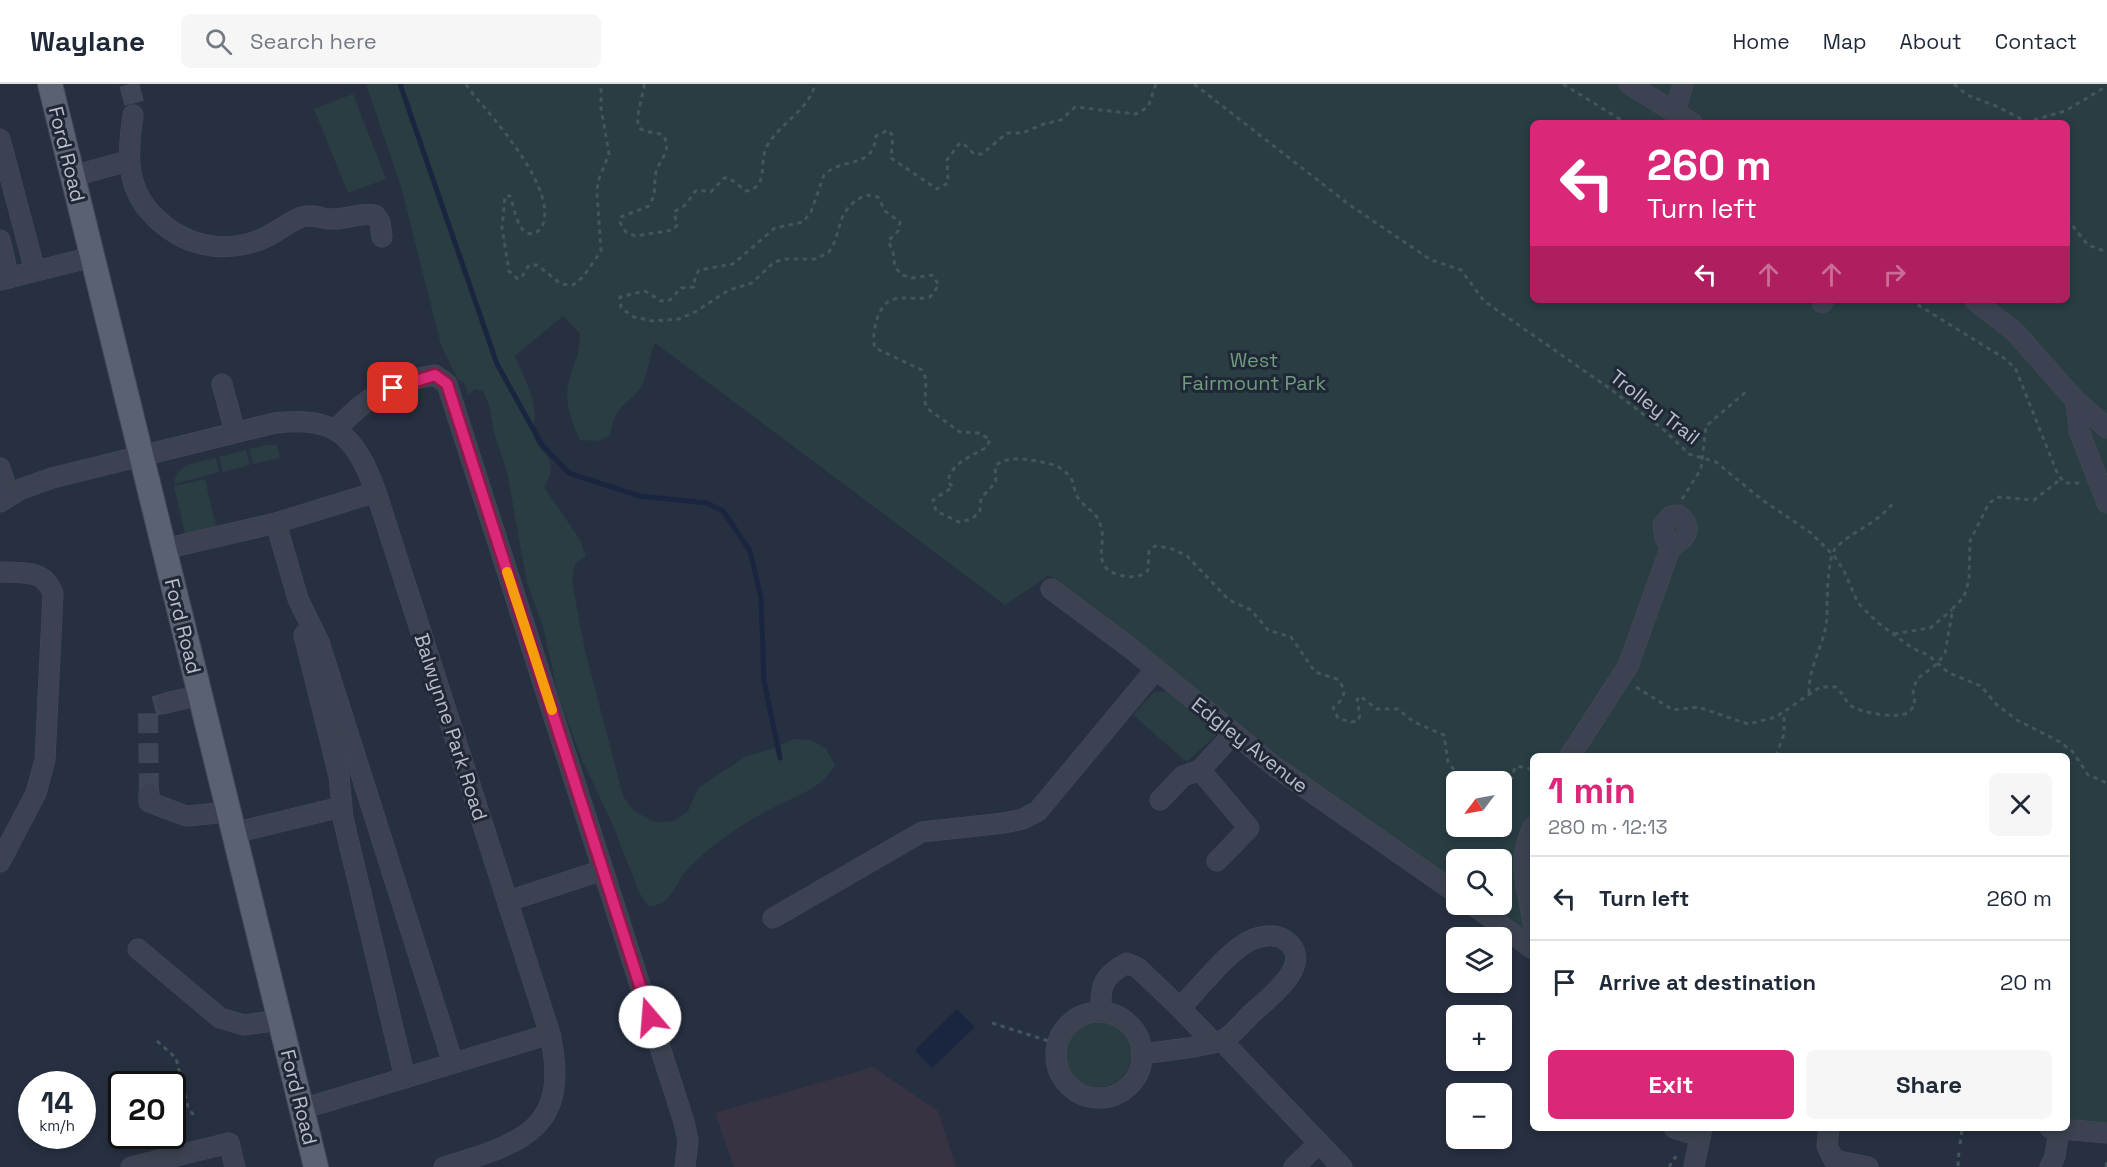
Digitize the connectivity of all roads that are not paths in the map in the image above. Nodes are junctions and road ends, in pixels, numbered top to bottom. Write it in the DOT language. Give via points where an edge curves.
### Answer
graph roads {
  1 [pos="50,84"];
  2 [pos="1629,84"];
  3 [pos="1683,84"];
  4 [pos="1675,112"];
  5 [pos="133,116"];
  6 [pos="1687,120"];
  7 [pos="0,139"];
  8 [pos="128,161"];
  9 [pos="73,176"];
  10 [pos="382,237"];
  11 [pos="0,240"];
  12 [pos="92,257"];
  13 [pos="35,271"];
  14 [pos="5,279"];
  15 [pos="1978,303"];
  16 [pos="222,384"];
  17 [pos="2076,401"];
  18 [pos="2107,428"];
  19 [pos="336,430"];
  20 [pos="235,432"];
  21 [pos="141,456"];
  22 [pos="0,468"];
  23 [pos="376,492"];
  24 [pos="5,498"];
  25 [pos="2107,504"];
  26 [pos="1678,515"];
  27 [pos="276,523"];
  28 [pos="164,549"];
  29 [pos="0,572"];
  30 [pos="1051,589"];
  31 [pos="298,599"];
  32 [pos="1156,669"];
  33 [pos="200,695"];
  34 [pos="166,704"];
  35 [pos="1233,734"];
  36 [pos="1572,753"];
  37 [pos="1200,770"];
  38 [pos="149,793"];
  39 [pos="1160,800"];
  40 [pos="341,807"];
  41 [pos="231,822"];
  42 [pos="1530,834"];
  43 [pos="1217,861"];
  44 [pos="0,862"];
  45 [pos="603,870"];
  46 [pos="1446,886"];
  47 [pos="508,901"];
  48 [pos="1530,910"];
  49 [pos="1487,915"];
  50 [pos="773,918"];
  51 [pos="1530,947"];
  52 [pos="138,949"];
  53 [pos="1180,1008"];
  54 [pos="1101,1011"];
  55 [pos="280,1020"];
  56 [pos="550,1034"];
  57 [pos="1217,1042"];
  58 [pos="1142,1054"];
  59 [pos="453,1063"];
  60 [pos="405,1078"];
  61 [pos="302,1109"];
  62 [pos="2070,1130"];
  63 [pos="1829,1131"];
  64 [pos="2059,1131"];
  65 [pos="1701,1132"];
  66 [pos="2107,1134"];
  67 [pos="1318,1143"];
  68 [pos="1689,1163"];
  69 [pos="131,1167"];
  70 [pos="235,1167"];
  71 [pos="316,1167"];
  72 [pos="444,1167"];
  73 [pos="685,1167"];
  74 [pos="1294,1167"];
  75 [pos="1341,1167"];
  76 [pos="1868,1167"];
  77 [pos="2050,1167"];
  1 -- 9 [label="main road, Ford Road"];
  2 -- 4 [label="street"];
  3 -- 4 [label="street"];
  4 -- 6 [label="street"];
  5 -- 8 [label="street"];
  7 -- 13 [label="street"];
  8 -- 9 [label="street"];
  8 -- 10 [label="street" via="133,186 151,214 168,230 189,241 227,247 266,237 300,217 331,219 366,213 375,215"];
  9 -- 12 [label="main road, Ford Road"];
  11 -- 14 [label="street"];
  12 -- 13 [label="street"];
  12 -- 21 [label="main road, Ford Road"];
  13 -- 14 [label="street"];
  15 -- 17 [label="street" via="2015,332"];
  16 -- 20 [label="street"];
  17 -- 18 [label="street"];
  17 -- 25 [label="street" via="2079,431"];
  19 -- 20 [label="street, Balwynne Park Road" via="324,423 297,420"];
  19 -- 23 [label="street, Balwynne Park Road" via="357,452"];
  19 -- 45 [label="street" via="356,407 377,393 435,375 447,384"];
  20 -- 21 [label="street, Balwynne Park Road"];
  21 -- 24 [label="street, Balwynne Park Road" via="52,478"];
  21 -- 28 [label="main road, Ford Road"];
  22 -- 24 [label="street"];
  23 -- 27 [label="street"];
  23 -- 47 [label="street, Balwynne Park Road"];
  26 -- 36 [label="street" via="1688,531 1671,546 1620,682"];
  27 -- 28 [label="street"];
  27 -- 31 [label="street"];
  28 -- 33 [label="main road, Ford Road"];
  29 -- 44 [label="street" via="44,578 53,594 45,760 41,778"];
  30 -- 32 [label="street, Edgley Avenue"];
  31 -- 40 [label="street" via="339,776"];
  31 -- 59 [label="street" via="319,642"];
  32 -- 35 [label="street, Edgley Avenue"];
  32 -- 50 [label="street" via="1038,811 1004,823 922,832"];
  33 -- 34 [label="street"];
  33 -- 41 [label="main road, Ford Road"];
  35 -- 37 [label="street"];
  35 -- 46 [label="street, Edgley Avenue"];
  37 -- 39 [label="street" via="1183,776"];
  37 -- 43 [label="street" via="1249,828"];
  38 -- 41 [label="street" via="149,802 186,816"];
  40 -- 41 [label="street"];
  40 -- 60 [label="street"];
  41 -- 55 [label="main road, Ford Road"];
  42 -- 48 [label="street" via="1522,854 1522,871"];
  45 -- 47 [label="street"];
  45 -- 73 [label="street" via="684,1122 688,1140"];
  47 -- 56 [label="street, Balwynne Park Road"];
  49 -- 51 [label="street"];
  52 -- 55 [label="street" via="220,1018 244,1025"];
  53 -- 54 [label="street" via="1138,968 1127,963 1116,969 1100,990"];
  53 -- 57 [label="street"];
  53 -- 57 [label="street" via="1250,941 1278,936 1287,941 1293,950 1295,967 1287,981"];
  54 -- 58 [label="street" via="1114,1014 1136,1032"];
  54 -- 58 [label="street" via="1074,1019 1064,1029 1058,1044 1058,1069 1065,1081 1088,1096 1116,1094 1137,1075"];
  55 -- 61 [label="main road, Ford Road"];
  56 -- 59 [label="street"];
  56 -- 72 [label="street, Balwynne Park Road" via="556,1060 555,1089 536,1127 496,1151"];
  57 -- 58 [label="street"];
  57 -- 67 [label="street"];
  59 -- 60 [label="street"];
  60 -- 61 [label="street"];
  61 -- 71 [label="main road, Ford Road"];
  62 -- 66 [label="street"];
  63 -- 76 [label="street" via="1827,1146 1834,1160"];
  64 -- 77 [label="street"];
  65 -- 68 [label="street"];
  67 -- 74 [label="street"];
  67 -- 75 [label="street"];
  69 -- 70 [label="street" via="229,1143"];
}
